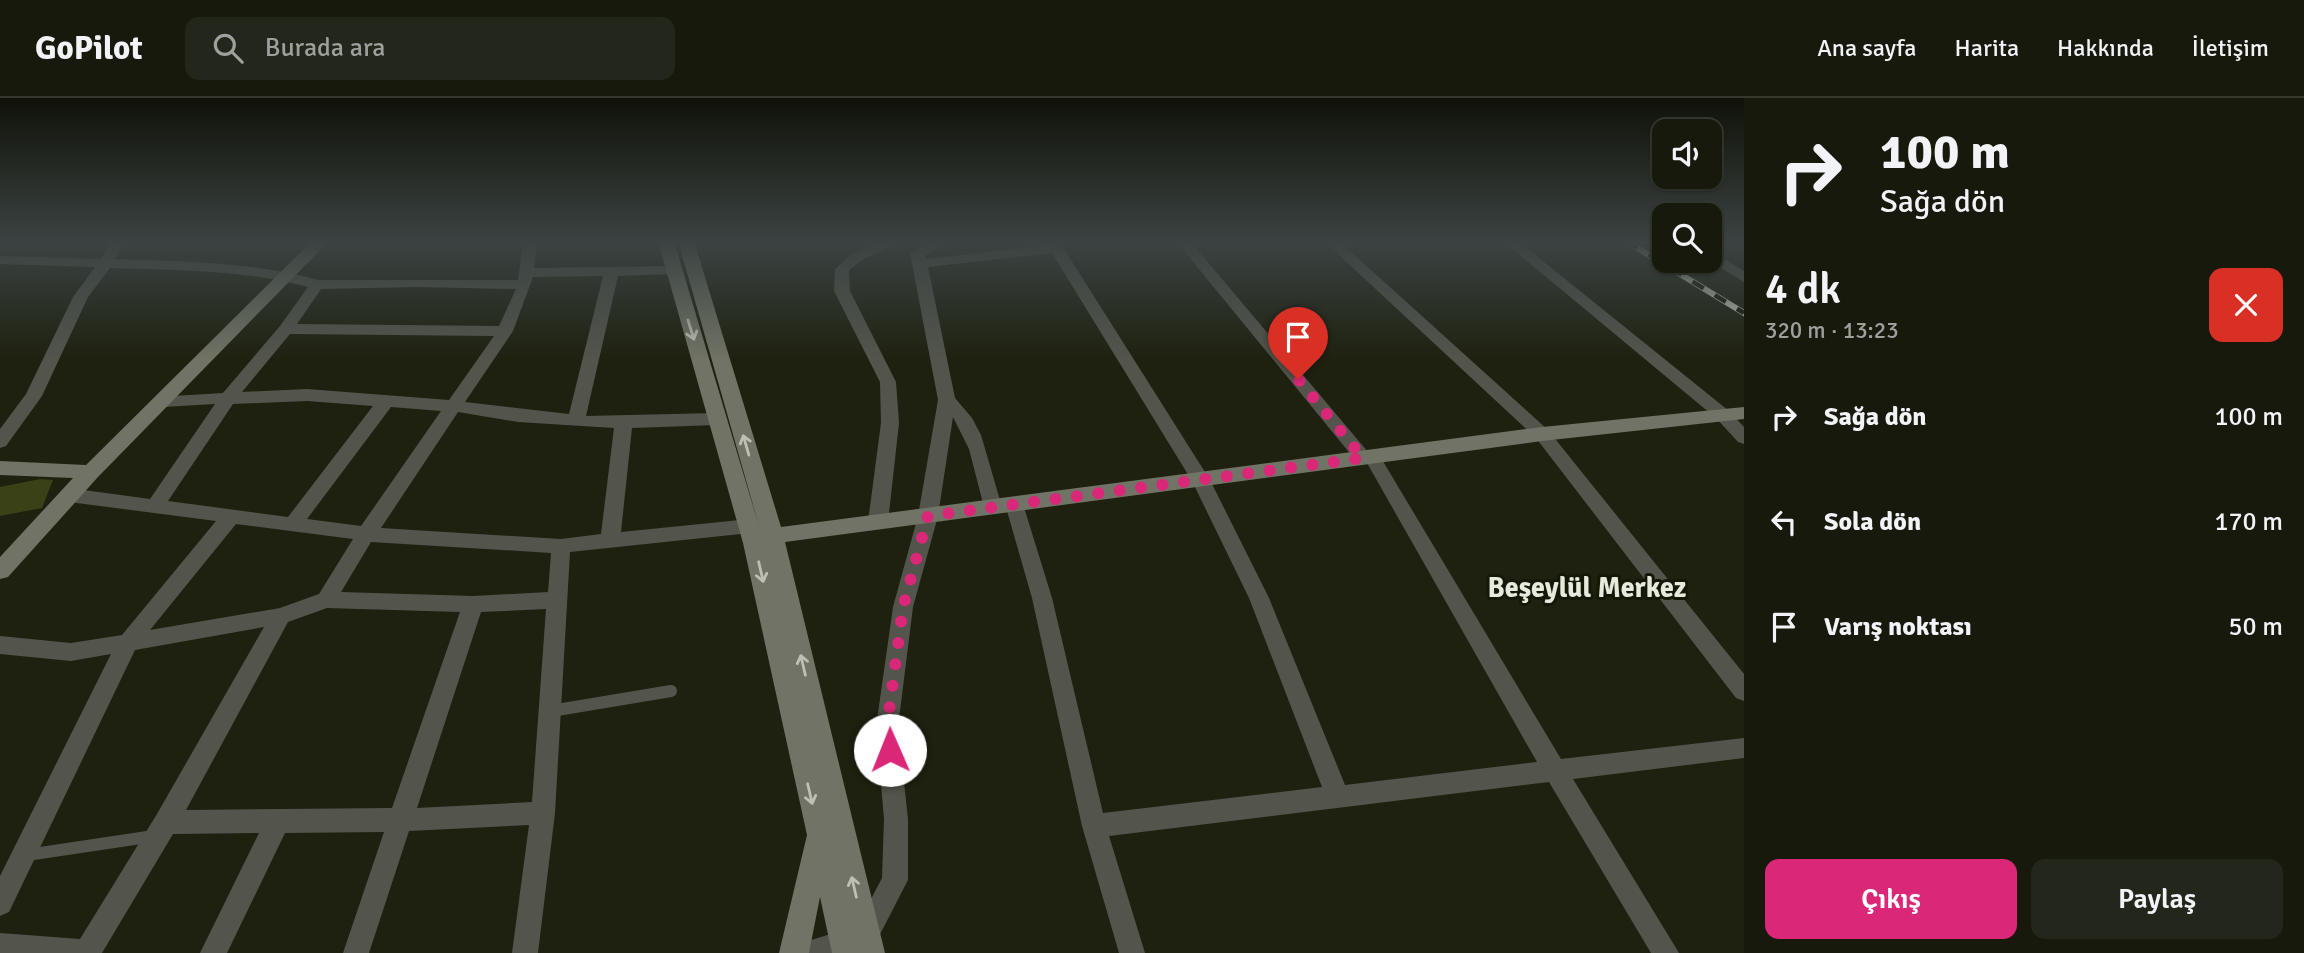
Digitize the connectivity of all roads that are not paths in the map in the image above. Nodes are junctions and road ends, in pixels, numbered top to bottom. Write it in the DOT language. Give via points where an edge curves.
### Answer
graph roads {
  1 [pos="93,281"];
  2 [pos="281,281"];
  3 [pos="303,281"];
  4 [pos="458,281"];
  5 [pos="525,281"];
  6 [pos="610,281"];
  7 [pos="686,281"];
  8 [pos="687,281"];
  9 [pos="842,281"];
  10 [pos="923,281"];
  11 [pos="1077,281"];
  12 [pos="1218,281"];
  13 [pos="1375,281"];
  14 [pos="1559,281"];
  15 [pos="317,285"];
  16 [pos="286,329"];
  17 [pos="505,331"];
  18 [pos="228,398"];
  19 [pos="947,400"];
  20 [pos="163,401"];
  21 [pos="386,401"];
  22 [pos="454,405"];
  23 [pos="1744,413"];
  24 [pos="1723,415"];
  25 [pos="717,419"];
  26 [pos="576,421"];
  27 [pos="624,422"];
  28 [pos="1542,434"];
  29 [pos="1744,438"];
  30 [pos="0,442"];
  31 [pos="1368,457"];
  32 [pos="0,468"];
  33 [pos="91,472"];
  34 [pos="1201,480"];
  35 [pos="69,495"];
  36 [pos="155,506"];
  37 [pos="1003,506"];
  38 [pos="232,515"];
  39 [pos="928,516"];
  40 [pos="878,522"];
  41 [pos="294,523"];
  42 [pos="366,534"];
  43 [pos="759,535"];
  44 [pos="610,541"];
  45 [pos="561,546"];
  46 [pos="0,571"];
  47 [pos="326,600"];
  48 [pos="559,600"];
  49 [pos="473,604"];
  50 [pos="281,616"];
  51 [pos="128,642"];
  52 [pos="0,645"];
  53 [pos="671,691"];
  54 [pos="1744,691"];
  55 [pos="551,711"];
  56 [pos="1744,748"];
  57 [pos="1555,771"];
  58 [pos="1338,797"];
  59 [pos="543,813"];
  60 [pos="398,820"];
  61 [pos="278,821"];
  62 [pos="1094,826"];
  63 [pos="162,829"];
  64 [pos="819,835"];
  65 [pos="23,856"];
  66 [pos="0,903"];
  67 [pos="0,946"];
  68 [pos="858,948"];
  69 [pos="87,953"];
  70 [pos="213,953"];
  71 [pos="356,953"];
  72 [pos="525,953"];
  73 [pos="794,953"];
  74 [pos="807,953"];
  75 [pos="1132,953"];
  76 [pos="1667,953"];
  1 -- 30 [label="street" via="34,396"];
  2 -- 20 [label="main road"];
  3 -- 15 [label="street"];
  4 -- 15 [label="street"];
  5 -- 17 [label="street"];
  6 -- 26 [label="street"];
  7 -- 25 [label="main road, one-way"];
  43 -- 8 [label="main road, one-way"];
  9 -- 40 [label="street" via="842,291 888,382 890,423"];
  10 -- 19 [label="street"];
  11 -- 34 [label="street"];
  12 -- 31 [label="street"];
  13 -- 28 [label="street"];
  14 -- 24 [label="street"];
  15 -- 16 [label="street"];
  16 -- 17 [label="street"];
  16 -- 18 [label="street"];
  17 -- 22 [label="street"];
  18 -- 20 [label="street"];
  18 -- 21 [label="street"];
  18 -- 36 [label="street"];
  19 -- 37 [label="street" via="961,412"];
  19 -- 39 [label="street"];
  20 -- 33 [label="main road"];
  21 -- 22 [label="street"];
  21 -- 41 [label="street"];
  22 -- 26 [label="street"];
  22 -- 42 [label="street"];
  23 -- 24 [label="main road"];
  24 -- 28 [label="main road"];
  24 -- 29 [label="street"];
  25 -- 27 [label="street"];
  25 -- 43 [label="main road"];
  26 -- 27 [label="street"];
  27 -- 44 [label="street"];
  28 -- 31 [label="main road"];
  28 -- 54 [label="street"];
  31 -- 34 [label="main road"];
  31 -- 57 [label="street"];
  32 -- 33 [label="main road"];
  33 -- 35 [label="main road"];
  34 -- 37 [label="main road"];
  34 -- 58 [label="street" via="1259,598"];
  35 -- 36 [label="street"];
  35 -- 46 [label="main road"];
  36 -- 38 [label="street"];
  37 -- 39 [label="main road"];
  37 -- 62 [label="street" via="1042,598"];
  38 -- 41 [label="street"];
  38 -- 51 [label="street"];
  39 -- 40 [label="main road"];
  39 -- 68 [label="street" via="903,607 887,727 896,819 895,880"];
  40 -- 43 [label="main road"];
  41 -- 42 [label="street"];
  42 -- 45 [label="street"];
  42 -- 47 [label="street"];
  43 -- 44 [label="street"];
  43 -- 64 [label="main road, one-way"];
  68 -- 43 [label="main road, one-way"];
  44 -- 45 [label="street"];
  45 -- 48 [label="street"];
  47 -- 49 [label="street"];
  47 -- 50 [label="street"];
  48 -- 49 [label="street"];
  48 -- 55 [label="street"];
  49 -- 60 [label="street"];
  50 -- 51 [label="street"];
  50 -- 63 [label="street"];
  51 -- 52 [label="street" via="71,652"];
  51 -- 65 [label="street"];
  53 -- 55 [label="lane"];
  55 -- 59 [label="street"];
  56 -- 57 [label="street"];
  57 -- 58 [label="street"];
  57 -- 76 [label="street"];
  58 -- 62 [label="street"];
  59 -- 60 [label="street"];
  59 -- 72 [label="street"];
  60 -- 61 [label="street"];
  60 -- 71 [label="street"];
  61 -- 63 [label="street"];
  61 -- 70 [label="street"];
  62 -- 75 [label="street"];
  63 -- 65 [label="lane"];
  63 -- 69 [label="street"];
  64 -- 68 [label="main road"];
  64 -- 73 [label="main road"];
  65 -- 66 [label="street"];
  67 -- 69 [label="street"];
  68 -- 74 [label="street"];
}
